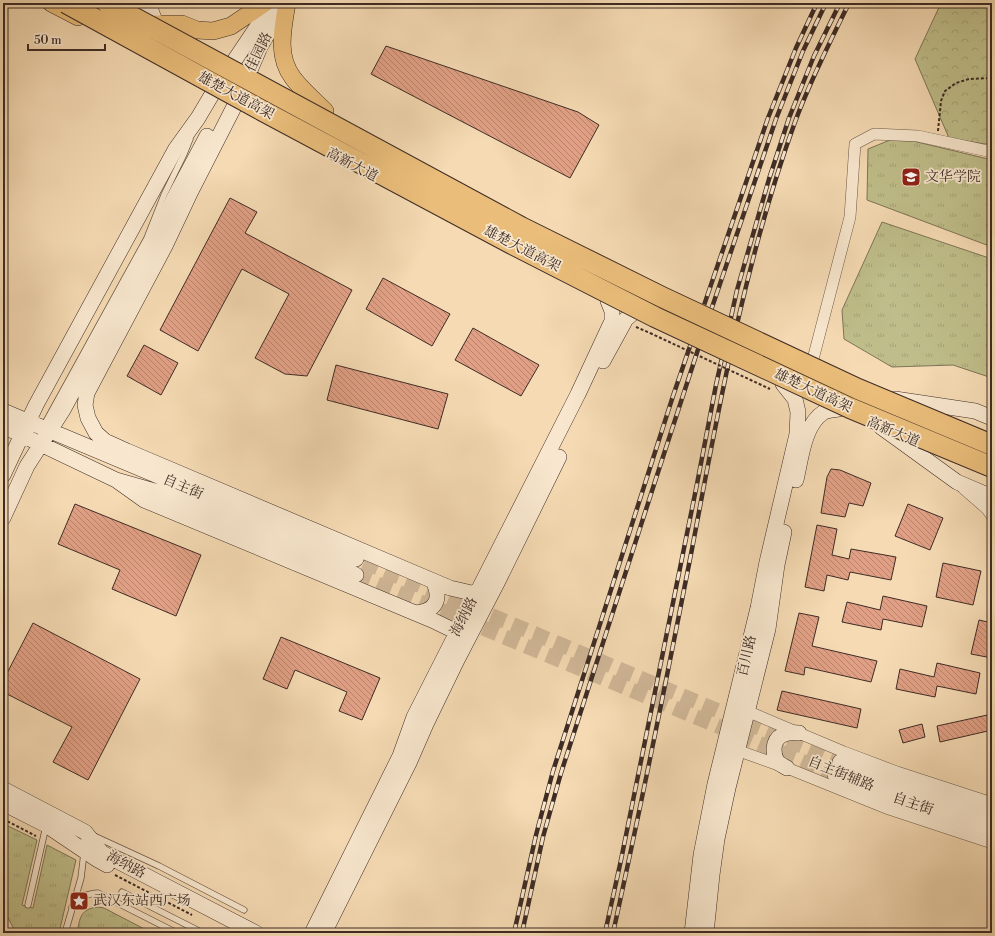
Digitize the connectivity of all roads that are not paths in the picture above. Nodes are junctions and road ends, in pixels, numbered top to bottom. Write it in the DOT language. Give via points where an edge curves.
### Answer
graph roads {
  1 [pos="51,3"];
  2 [pos="66,3"];
  3 [pos="107,3"];
  4 [pos="117,3"];
  5 [pos="143,3"];
  6 [pos="265,3"];
  7 [pos="273,3"];
  8 [pos="286,3"];
  9 [pos="156,24"];
  10 [pos="232,65"];
  11 [pos="249,74"];
  12 [pos="214,91"];
  13 [pos="236,103"];
  14 [pos="325,111"];
  15 [pos="198,118"];
  16 [pos="992,152"];
  17 [pos="438,176"];
  18 [pos="425,204"];
  19 [pos="667,294"];
  20 [pos="608,301"];
  21 [pos="632,319"];
  22 [pos="652,329"];
  23 [pos="786,350"];
  24 [pos="812,363"];
  25 [pos="776,384"];
  26 [pos="895,399"];
  27 [pos="839,408"];
  28 [pos="3,411"];
  29 [pos="917,414"];
  30 [pos="992,418"];
  31 [pos="29,421"];
  32 [pos="3,426"];
  33 [pos="881,427"];
  34 [pos="36,439"];
  35 [pos="992,439"];
  36 [pos="992,445"];
  37 [pos="127,451"];
  38 [pos="992,467"];
  39 [pos="992,474"];
  40 [pos="3,475"];
  41 [pos="116,480"];
  42 [pos="957,482"];
  43 [pos="175,484"];
  44 [pos="992,497"];
  45 [pos="3,503"];
  46 [pos="992,516"];
  47 [pos="3,518"];
  48 [pos="433,580"];
  49 [pos="482,596"];
  50 [pos="416,613"];
  51 [pos="462,635"];
  52 [pos="741,709"];
  53 [pos="799,733"];
  54 [pos="731,748"];
  55 [pos="787,768"];
  56 [pos="3,789"];
  57 [pos="3,803"];
  58 [pos="992,803"];
  59 [pos="992,816"];
  60 [pos="992,830"];
  61 [pos="42,831"];
  62 [pos="85,832"];
  63 [pos="992,843"];
  64 [pos="84,850"];
  65 [pos="122,892"];
  66 [pos="28,905"];
  67 [pos="72,907"];
  68 [pos="244,910"];
  69 [pos="65,933"];
  70 [pos="176,933"];
  71 [pos="202,933"];
  72 [pos="239,933"];
  73 [pos="256,933"];
  74 [pos="312,933"];
  75 [pos="324,933"];
  76 [pos="692,933"];
  77 [pos="706,933"];
  1 -- 12 [label="main road, 高新大道"];
  2 -- 38 [label="highway, 雄楚大道高架, bridge" via="512,244 655,317 850,408"];
  3 -- 29 [label="highway, 雄楚大道高架, bridge" via="521,227 789,358"];
  4 -- 9 [label="main road"];
  5 -- 9 [label="main road" via="150,8"];
  6 -- 9 [label="main road" via="231,26 213,31 197,30 182,24"];
  7 -- 10 [label="main road, 佳园路"];
  8 -- 11 [label="main road, 佳园路" via="260,48"];
  8 -- 14 [label="main road" via="282,44 288,70 299,86"];
  9 -- 10 [label="main road"];
  10 -- 11 [label="main road"];
  10 -- 12 [label="main road, 佳园路"];
  11 -- 13 [label="main road, 佳园路"];
  11 -- 14 [label="main road"];
  12 -- 13 [label="main road, 高新大道"];
  12 -- 15 [label="main road, 佳园路"];
  13 -- 18 [label="main road, 高新大道"];
  13 -- 34 [label="main road" via="212,126 147,256 63,410"];
  13 -- 37 [label="main road, 佳园路" via="165,246 87,393 85,405 96,433 105,441"];
  14 -- 17 [label="main road" via="392,146"];
  15 -- 31 [label="main road, 佳园路" via="175,150"];
  15 -- 34 [label="lane" via="147,238"];
  16 -- 24 [label="street" via="918,136 874,134 855,144 850,217"];
  17 -- 18 [label="main road" via="421,176 415,181 415,188"];
  17 -- 19 [label="main road"];
  18 -- 20 [label="main road, 高新大道"];
  20 -- 21 [label="main road, 高新大道"];
  20 -- 49 [label="main road, 海纳路" via="612,320"];
  21 -- 22 [label="main road, 高新大道"];
  21 -- 49 [label="main road, 海纳路" via="626,319 603,361 585,404"];
  23 -- 24 [label="main road"];
  24 -- 26 [label="main road"];
  25 -- 27 [label="main road, 高新大道"];
  25 -- 52 [label="main road, 百川路" via="795,400 798,424 767,562"];
  26 -- 30 [label="main road" via="975,411"];
  26 -- 35 [label="main road"];
  27 -- 33 [label="main road, 高新大道"];
  27 -- 52 [label="main road, 百川路" via="825,411 809,429 777,565 768,629"];
  28 -- 31 [label="main road, 自主街"];
  29 -- 35 [label="highway, bridge"];
  29 -- 36 [label="highway, 雄楚大道高架, bridge"];
  31 -- 34 [label="main road, 自主街"];
  32 -- 34 [label="main road, 自主街"];
  33 -- 39 [label="main road, 高新大道"];
  33 -- 42 [label="main road"];
  34 -- 40 [label="main road"];
  34 -- 41 [label="main road, 自主街"];
  34 -- 43 [label="main road, 自主街"];
  34 -- 45 [label="lane"];
  34 -- 47 [label="main road" via="27,466"];
  37 -- 43 [label="main road"];
  37 -- 48 [label="main road"];
  41 -- 43 [label="main road, 自主街" via="172,496 360,569"];
  41 -- 50 [label="main road" via="144,500"];
  42 -- 44 [label="main road"];
  42 -- 46 [label="street" via="987,508"];
  48 -- 49 [label="main road" via="450,588"];
  48 -- 50 [label="main road" via="437,589 435,603 431,609"];
  49 -- 51 [label="main road, 海纳路"];
  50 -- 51 [label="main road"];
  51 -- 74 [label="main road, 海纳路" via="414,717 400,756"];
  51 -- 75 [label="main road, 海纳路" via="409,763"];
  52 -- 53 [label="street, 自主街辅路"];
  52 -- 54 [label="main road, 百川路"];
  53 -- 55 [label="main road" via="788,732 776,739 776,760"];
  53 -- 58 [label="street, 自主街辅路" via="897,772"];
  54 -- 55 [label="street, 自主街辅路"];
  54 -- 76 [label="main road, 百川路" via="715,784 701,856"];
  54 -- 77 [label="main road, 百川路" via="728,788 712,875"];
  55 -- 63 [label="street, 自主街辅路" via="886,808"];
  56 -- 62 [label="main road, 海纳路"];
  57 -- 61 [label="main road, 海纳路"];
  59 -- 60 [label="main road, 自主街" via="893,783 838,769 890,796"];
  61 -- 64 [label="main road, 海纳路"];
  61 -- 66 [label="lane"];
  62 -- 68 [label="lane" via="159,866"];
  62 -- 73 [label="main road, 海纳路" via="102,853"];
  64 -- 67 [label="lane" via="81,878"];
  64 -- 72 [label="main road, 海纳路" via="98,860"];
  65 -- 71 [label="lane"];
  67 -- 69 [label="lane"];
  67 -- 70 [label="lane" via="88,893 98,893"];
}
